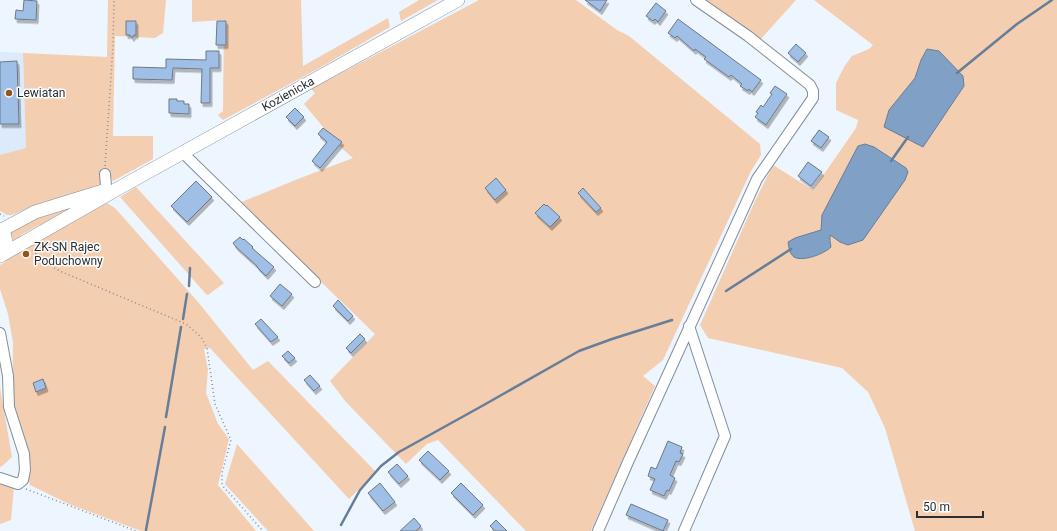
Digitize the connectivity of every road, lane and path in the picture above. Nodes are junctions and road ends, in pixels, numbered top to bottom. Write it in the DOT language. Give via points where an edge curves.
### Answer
graph roads {
  1 [pos="114,0"];
  2 [pos="458,0"];
  3 [pos="696,0"];
  4 [pos="183,153"];
  5 [pos="105,174"];
  6 [pos="112,191"];
  7 [pos="2,239"];
  8 [pos="28,241"];
  9 [pos="315,282"];
  10 [pos="690,326"];
  11 [pos="0,333"];
  12 [pos="0,478"];
  13 [pos="18,484"];
  14 [pos="136,531"];
  15 [pos="263,531"];
  16 [pos="598,531"];
  17 [pos="684,531"];
  1 -- 5 [label="path"];
  2 -- 4 [label="main road, Kozienicka"];
  3 -- 10 [label="street" via="748,36 810,86 813,98 757,179"];
  4 -- 6 [label="main road, Kozienicka"];
  4 -- 9 [label="street"];
  5 -- 6 [label="street"];
  6 -- 7 [label="main road, Kozienicka" via="36,212"];
  6 -- 8 [label="main road, Kozienicka"];
  7 -- 8 [label="main road, Kozienicka"];
  8 -- 15 [label="path" via="36,254 49,266 186,324 201,338 207,348 215,404 231,440 222,473 222,485"];
  10 -- 16 [label="street"];
  10 -- 17 [label="street" via="725,436"];
  11 -- 13 [label="street" via="8,376 9,407 24,454 25,470 23,480"];
  12 -- 13 [label="street"];
  13 -- 14 [label="path" via="30,491"];
}
